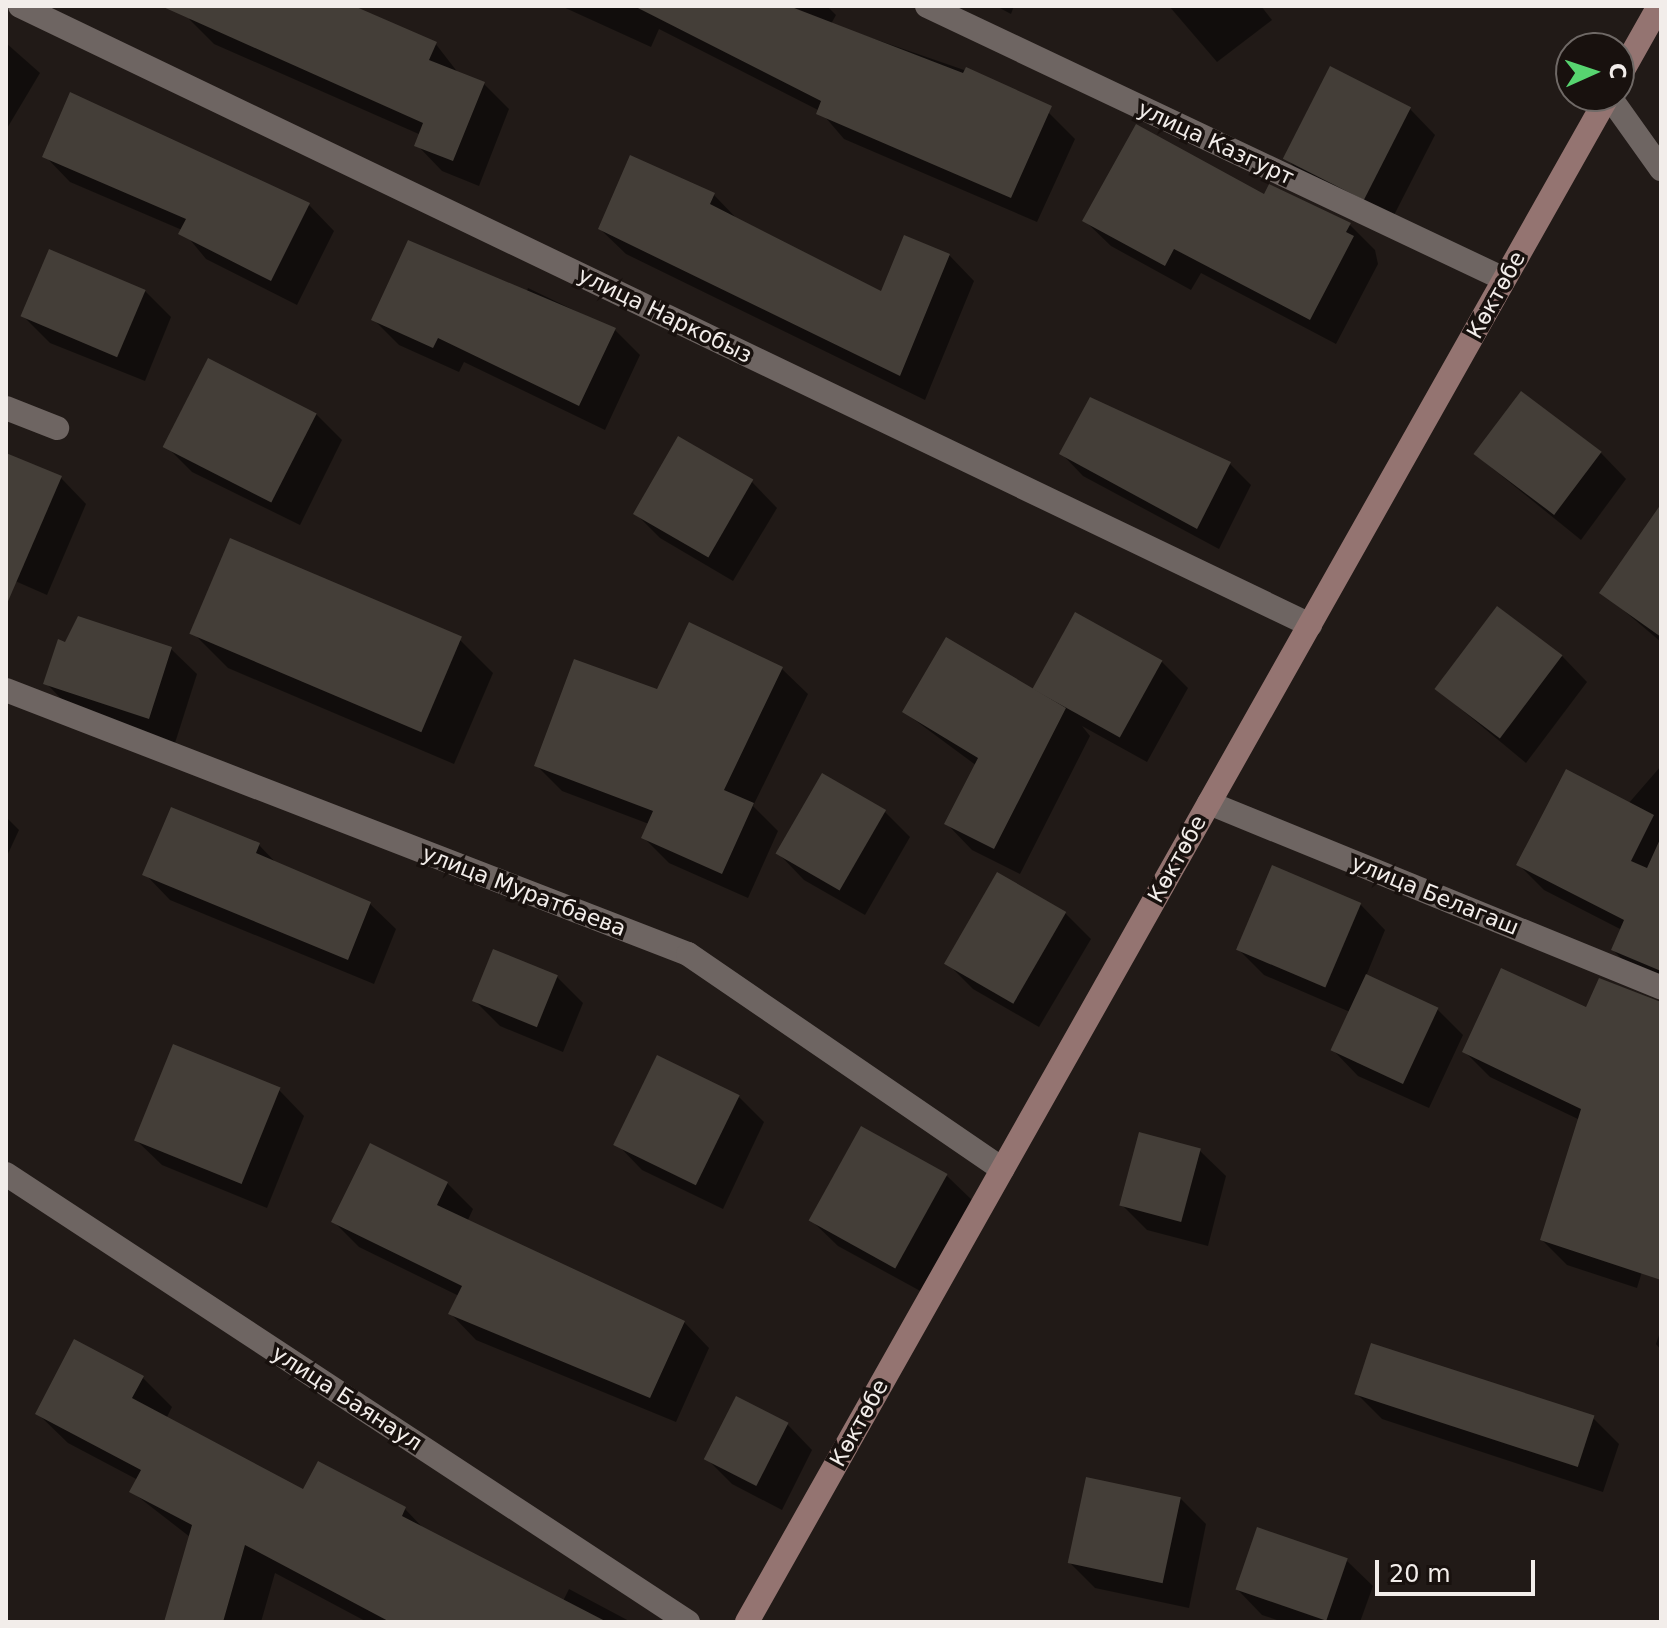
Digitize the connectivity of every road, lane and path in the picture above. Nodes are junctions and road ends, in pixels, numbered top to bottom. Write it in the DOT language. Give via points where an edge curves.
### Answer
graph roads {
  1 [pos="20,6"];
  2 [pos="927,6"];
  3 [pos="1659,6"];
  4 [pos="1635,49"];
  5 [pos="1599,112"];
  6 [pos="1620,112"];
  7 [pos="1661,169"];
  8 [pos="1504,279"];
  9 [pos="6,408"];
  10 [pos="57,428"];
  11 [pos="1310,625"];
  12 [pos="6,690"];
  13 [pos="1209,803"];
  14 [pos="1661,987"];
  15 [pos="1002,1169"];
  16 [pos="6,1174"];
  17 [pos="688,1622"];
  18 [pos="747,1622"];
  1 -- 11 [label="street, улица Наркобыз"];
  2 -- 8 [label="street, улица Казгурт"];
  3 -- 4 [label="street"];
  5 -- 8 [label="street, Көктөбе"];
  6 -- 7 [label="street"];
  8 -- 11 [label="street, Көктөбе"];
  9 -- 10 [label="street"];
  11 -- 13 [label="street, Көктөбе"];
  12 -- 15 [label="street, улица Муратбаева" via="688,954"];
  13 -- 14 [label="street, улица Белагаш"];
  13 -- 15 [label="street, Көктөбе"];
  15 -- 18 [label="street, Көктөбе"];
  16 -- 17 [label="street, улица Баянаул"];
}
